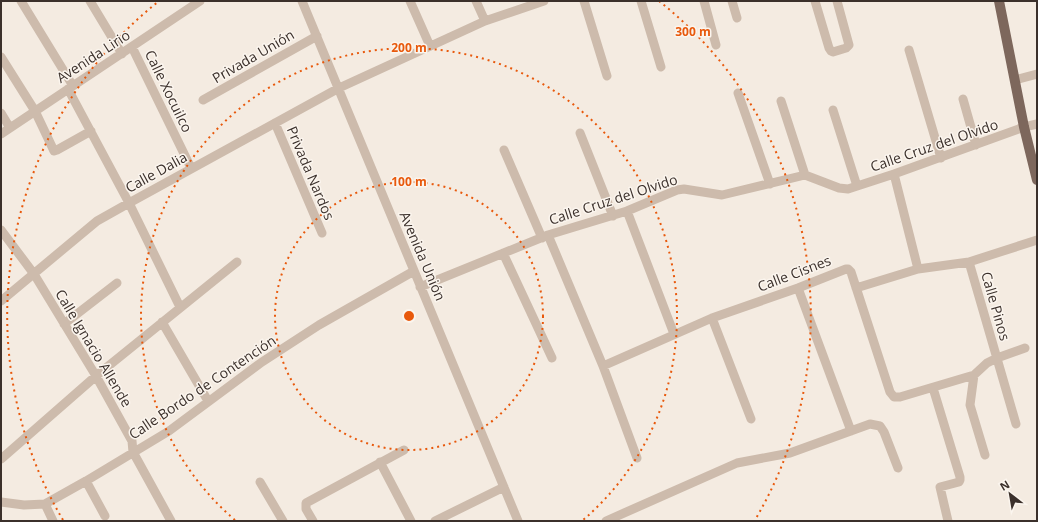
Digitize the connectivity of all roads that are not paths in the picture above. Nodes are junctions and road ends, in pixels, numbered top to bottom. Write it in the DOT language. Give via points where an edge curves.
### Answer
graph roads {
  1 [pos="21,1"];
  2 [pos="90,1"];
  3 [pos="200,1"];
  4 [pos="302,1"];
  5 [pos="410,1"];
  6 [pos="476,1"];
  7 [pos="544,1"];
  8 [pos="584,1"];
  9 [pos="641,1"];
  10 [pos="704,1"];
  11 [pos="732,1"];
  12 [pos="816,1"];
  13 [pos="838,1"];
  14 [pos="999,1"];
  15 [pos="190,4"];
  16 [pos="737,18"];
  17 [pos="485,21"];
  18 [pos="317,36"];
  19 [pos="716,45"];
  20 [pos="430,46"];
  21 [pos="132,47"];
  22 [pos="909,50"];
  23 [pos="122,54"];
  24 [pos="1,57"];
  25 [pos="661,67"];
  26 [pos="1037,74"];
  27 [pos="607,76"];
  28 [pos="1015,80"];
  29 [pos="70,88"];
  30 [pos="339,88"];
  31 [pos="738,93"];
  32 [pos="963,99"];
  33 [pos="203,100"];
  34 [pos="781,102"];
  35 [pos="833,110"];
  36 [pos="34,111"];
  37 [pos="1,113"];
  38 [pos="275,124"];
  39 [pos="1037,124"];
  40 [pos="1024,127"];
  41 [pos="10,128"];
  42 [pos="90,131"];
  43 [pos="580,133"];
  44 [pos="1,134"];
  45 [pos="976,145"];
  46 [pos="504,150"];
  47 [pos="941,158"];
  48 [pos="191,168"];
  49 [pos="894,174"];
  50 [pos="805,175"];
  51 [pos="1037,180"];
  52 [pos="770,184"];
  53 [pos="858,186"];
  54 [pos="128,202"];
  55 [pos="627,211"];
  56 [pos="613,216"];
  57 [pos="1,230"];
  58 [pos="322,233"];
  59 [pos="545,236"];
  60 [pos="1037,240"];
  61 [pos="503,253"];
  62 [pos="237,262"];
  63 [pos="969,262"];
  64 [pos="918,268"];
  65 [pos="414,271"];
  66 [pos="34,274"];
  67 [pos="117,283"];
  68 [pos="420,287"];
  69 [pos="798,288"];
  70 [pos="856,288"];
  71 [pos="1,301"];
  72 [pos="180,307"];
  73 [pos="712,318"];
  74 [pos="162,322"];
  75 [pos="64,324"];
  76 [pos="674,334"];
  77 [pos="1026,348"];
  78 [pos="552,358"];
  79 [pos="997,358"];
  80 [pos="603,366"];
  81 [pos="974,375"];
  82 [pos="96,376"];
  83 [pos="933,388"];
  84 [pos="208,401"];
  85 [pos="751,419"];
  86 [pos="1016,424"];
  87 [pos="851,431"];
  88 [pos="404,450"];
  89 [pos="133,452"];
  90 [pos="985,455"];
  91 [pos="637,458"];
  92 [pos="1,459"];
  93 [pos="380,462"];
  94 [pos="898,468"];
  95 [pos="86,481"];
  96 [pos="260,482"];
  97 [pos="504,487"];
  98 [pos="1,502"];
  99 [pos="44,504"];
  100 [pos="105,516"];
  101 [pos="53,521"];
  102 [pos="171,521"];
  103 [pos="283,521"];
  104 [pos="313,521"];
  105 [pos="411,521"];
  106 [pos="435,521"];
  107 [pos="518,521"];
  108 [pos="606,521"];
  109 [pos="948,521"];
  1 -- 29 [label="street"];
  2 -- 23 [label="street, Calle Xocuilco"];
  3 -- 15 [label="street, Avenida Lirio"];
  4 -- 18 [label="street, Avenida Unión"];
  5 -- 20 [label="street"];
  6 -- 17 [label="street"];
  7 -- 17 [label="street, Calle Dalia"];
  8 -- 27 [label="street"];
  9 -- 25 [label="street"];
  10 -- 19 [label="street"];
  11 -- 16 [label="street"];
  12 -- 13 [label="street" via="831,51 835,51 848,45"];
  14 -- 28 [label="main road"];
  15 -- 21 [label="street, Avenida Lirio"];
  17 -- 20 [label="street, Calle Dalia"];
  18 -- 30 [label="street, Avenida Unión"];
  18 -- 33 [label="street, Privada Unión"];
  20 -- 30 [label="street, Calle Dalia"];
  21 -- 23 [label="street, Avenida Lirio"];
  21 -- 48 [label="street, Calle Xocuilco"];
  22 -- 47 [label="street"];
  23 -- 29 [label="street, Avenida Lirio"];
  24 -- 36 [label="street"];
  26 -- 28 [label="street"];
  28 -- 40 [label="main road"];
  29 -- 36 [label="street, Avenida Lirio"];
  29 -- 42 [label="street"];
  30 -- 38 [label="street, Calle Dalia"];
  30 -- 65 [label="street, Avenida Unión"];
  31 -- 52 [label="street"];
  32 -- 45 [label="street"];
  34 -- 50 [label="street"];
  35 -- 53 [label="street"];
  36 -- 41 [label="street, Avenida Lirio"];
  36 -- 42 [label="street" via="54,151"];
  37 -- 41 [label="street"];
  38 -- 48 [label="street, Calle Dalia"];
  38 -- 58 [label="street, Privada Nardos"];
  39 -- 40 [label="street, Calle Cruz del Olvido"];
  40 -- 45 [label="street, Calle Cruz del Olvido"];
  40 -- 51 [label="main road"];
  41 -- 44 [label="street, Avenida Lirio"];
  42 -- 54 [label="street"];
  43 -- 56 [label="street"];
  45 -- 47 [label="street, Calle Cruz del Olvido"];
  46 -- 59 [label="street"];
  47 -- 49 [label="street, Calle Cruz del Olvido"];
  48 -- 54 [label="street, Calle Dalia"];
  49 -- 53 [label="street, Calle Cruz del Olvido"];
  49 -- 64 [label="street"];
  50 -- 52 [label="street, Calle Cruz del Olvido"];
  50 -- 53 [label="street, Calle Cruz del Olvido" via="839,188"];
  52 -- 55 [label="street, Calle Cruz del Olvido" via="722,195 677,190"];
  54 -- 66 [label="street, Calle Dalia" via="97,221"];
  54 -- 72 [label="street"];
  55 -- 56 [label="street, Calle Cruz del Olvido"];
  55 -- 76 [label="street"];
  56 -- 59 [label="street, Calle Cruz del Olvido"];
  57 -- 66 [label="street"];
  59 -- 61 [label="street, Calle Cruz del Olvido"];
  59 -- 80 [label="street"];
  60 -- 63 [label="street"];
  61 -- 68 [label="street, Calle Cruz del Olvido"];
  61 -- 78 [label="street"];
  62 -- 72 [label="street"];
  63 -- 64 [label="street"];
  63 -- 79 [label="street, Calle Pinos"];
  64 -- 70 [label="street"];
  65 -- 68 [label="street, Avenida Unión"];
  65 -- 84 [label="street, Calle Bordo de Contención" via="319,325"];
  66 -- 71 [label="street, Calle Dalia"];
  66 -- 75 [label="street, Calle Ignacio Allende"];
  67 -- 75 [label="street"];
  68 -- 97 [label="street, Avenida Unión"];
  69 -- 70 [label="street, Calle Cisnes" via="846,269 851,272"];
  69 -- 73 [label="street, Calle Cisnes"];
  69 -- 87 [label="street"];
  70 -- 83 [label="street" via="892,395 897,398"];
  72 -- 74 [label="street"];
  73 -- 76 [label="street, Calle Cisnes"];
  73 -- 85 [label="street"];
  74 -- 82 [label="street"];
  74 -- 84 [label="street"];
  75 -- 82 [label="street, Calle Ignacio Allende"];
  76 -- 80 [label="street, Calle Cisnes"];
  77 -- 79 [label="street"];
  79 -- 81 [label="street"];
  79 -- 86 [label="street, Calle Pinos"];
  80 -- 91 [label="street"];
  81 -- 83 [label="street"];
  81 -- 90 [label="street" via="970,405"];
  82 -- 89 [label="street, Calle Ignacio Allende" via="132,441"];
  82 -- 92 [label="street"];
  83 -- 109 [label="street" via="960,479 959,482 940,487"];
  84 -- 89 [label="street, Calle Bordo de Contención" via="169,431"];
  87 -- 94 [label="street" via="870,424 880,426"];
  87 -- 108 [label="street" via="790,453 737,463"];
  88 -- 93 [label="street"];
  89 -- 95 [label="street, Calle Bordo de Contención"];
  89 -- 102 [label="street, Calle Ignacio Allende"];
  93 -- 104 [label="street" via="306,502 306,509"];
  93 -- 105 [label="street"];
  95 -- 99 [label="street, Calle Bordo de Contención"];
  95 -- 100 [label="street"];
  96 -- 103 [label="street"];
  97 -- 106 [label="street"];
  97 -- 107 [label="street, Avenida Unión"];
  98 -- 99 [label="street, Calle Bordo de Contención"];
  99 -- 101 [label="street"];
}
